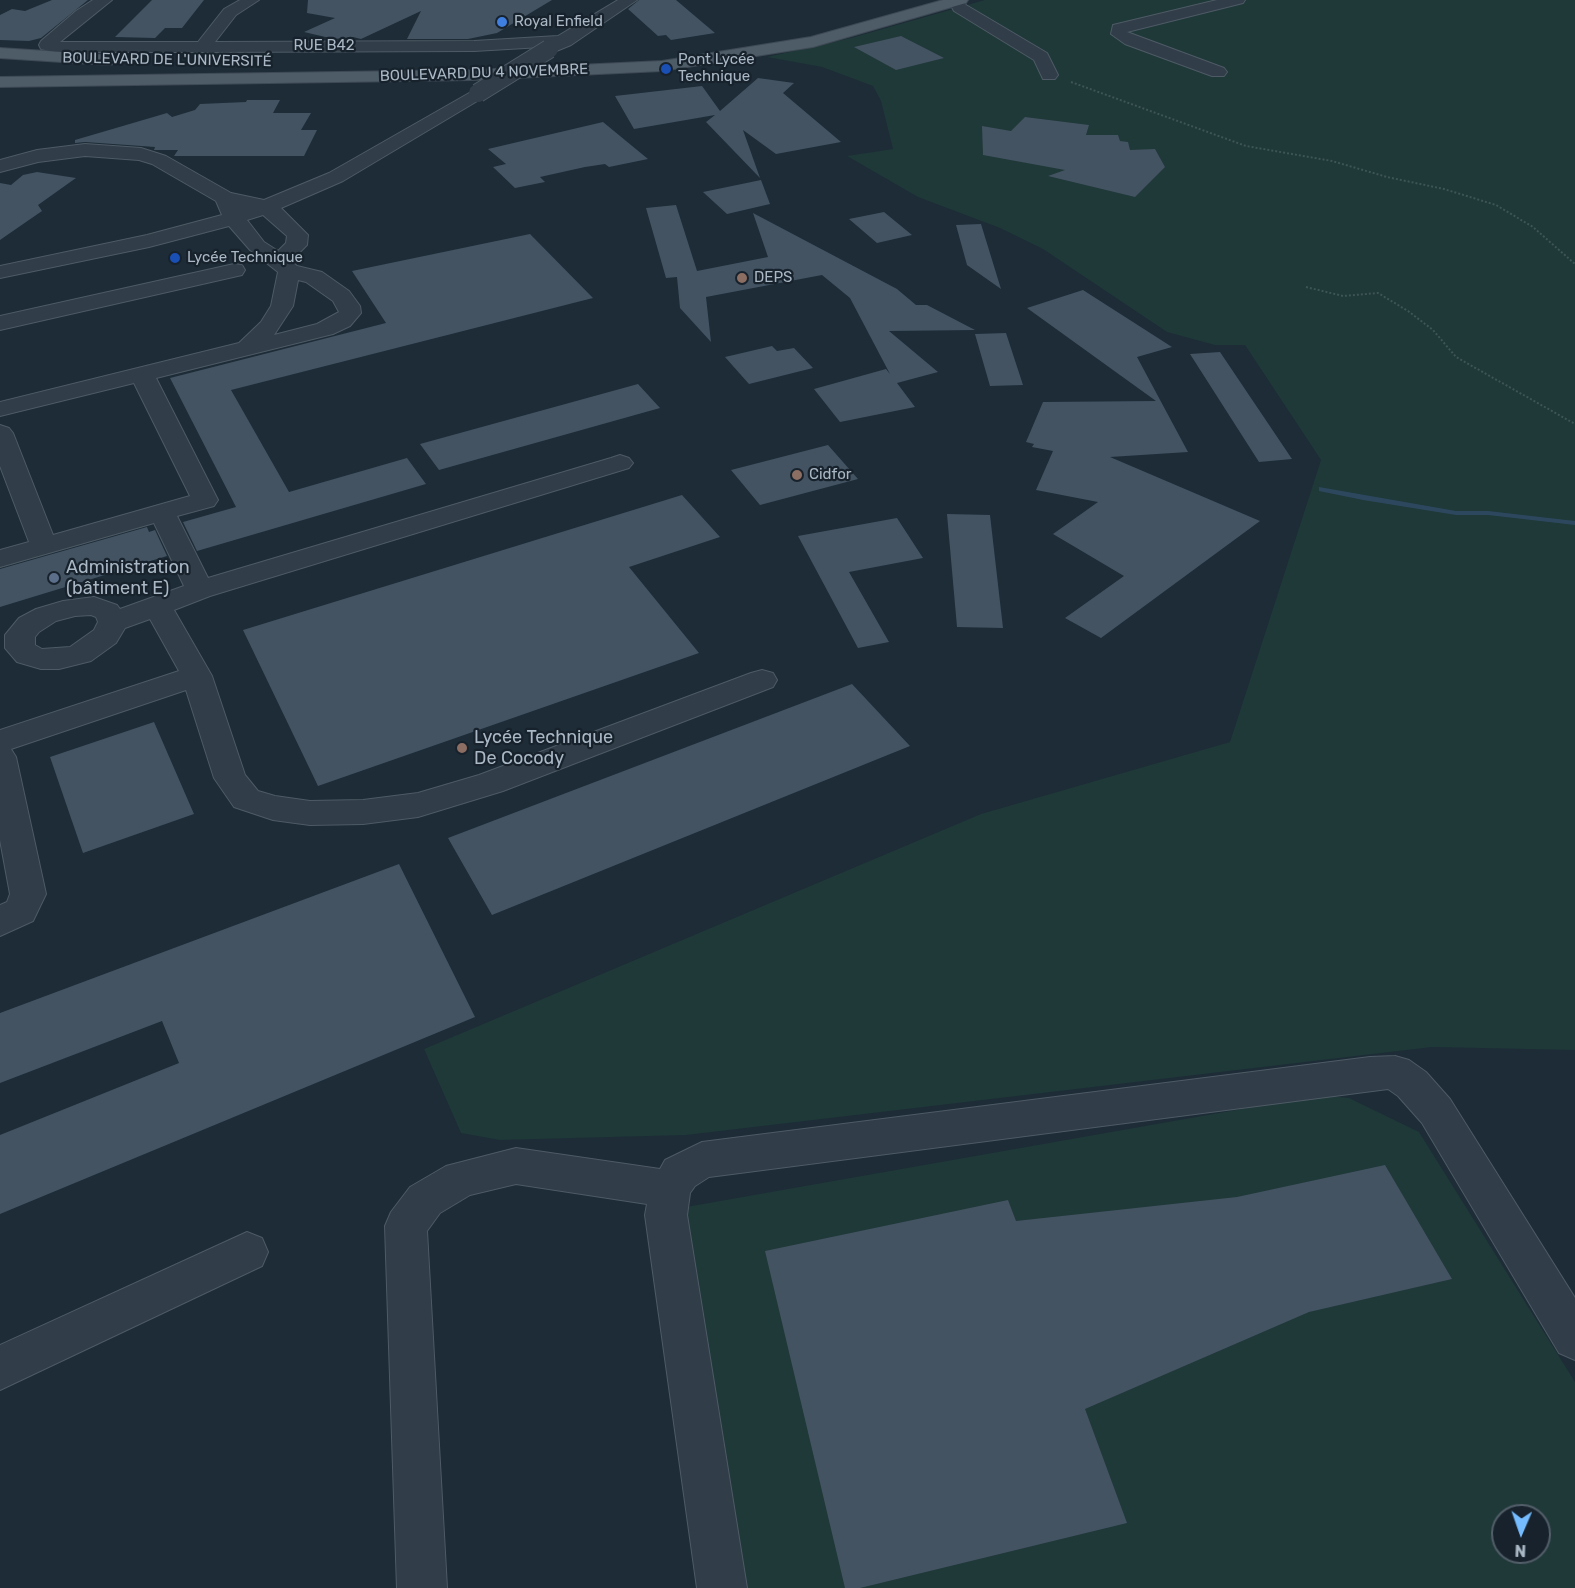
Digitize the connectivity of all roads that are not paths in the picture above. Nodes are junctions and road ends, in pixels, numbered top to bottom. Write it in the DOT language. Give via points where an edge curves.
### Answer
graph roads {
  1 [pos="104,0"];
  2 [pos="251,0"];
  3 [pos="923,0"];
  4 [pos="1237,0"];
  5 [pos="622,1"];
  6 [pos="958,1"];
  7 [pos="1163,4"];
  8 [pos="1183,13"];
  9 [pos="565,41"];
  10 [pos="202,46"];
  11 [pos="0,53"];
  12 [pos="0,63"];
  13 [pos="335,64"];
  14 [pos="1218,72"];
  15 [pos="124,74"];
  16 [pos="1049,75"];
  17 [pos="1,82"];
  18 [pos="0,166"];
  19 [pos="225,198"];
  20 [pos="273,212"];
  21 [pos="239,225"];
  22 [pos="284,266"];
  23 [pos="234,270"];
  24 [pos="0,272"];
  25 [pos="0,286"];
  26 [pos="0,323"];
  27 [pos="247,348"];
  28 [pos="142,374"];
  29 [pos="0,409"];
  30 [pos="0,433"];
  31 [pos="620,463"];
  32 [pos="162,513"];
  33 [pos="44,546"];
  34 [pos="0,559"];
  35 [pos="201,591"];
  36 [pos="157,606"];
  37 [pos="113,622"];
  38 [pos="10,651"];
  39 [pos="197,676"];
  40 [pos="762,680"];
  41 [pos="0,741"];
  42 [pos="0,756"];
  43 [pos="0,922"];
  44 [pos="670,1189"];
  45 [pos="247,1252"];
  46 [pos="1575,1338"];
  47 [pos="0,1368"];
  48 [pos="422,1588"];
  49 [pos="722,1588"];
  1 -- 10 [label="street, RUE B42" via="47,45"];
  2 -- 10 [label="street" via="230,12"];
  3 -- 13 [label="main road, BOULEVARD DU 4 NOVEMBRE" via="830,28 703,50 562,60"];
  4 -- 8 [label="street"];
  5 -- 9 [label="street"];
  6 -- 15 [label="main road, BOULEVARD DU 4 NOVEMBRE" via="813,42 662,66 472,75"];
  6 -- 16 [label="street" via="960,8 1041,57"];
  7 -- 8 [label="street"];
  8 -- 14 [label="street" via="1119,28 1119,34"];
  9 -- 10 [label="street, RUE B42" via="474,46"];
  9 -- 20 [label="street, bridge" via="336,177 321,193"];
  11 -- 13 [label="main road, BOULEVARD DE L'UNIVERSITÉ" via="87,60"];
  12 -- 15 [label="main road, BOULEVARD DU 4 NOVEMBRE"];
  13 -- 15 [label="main road, BOULEVARD DU 4 NOVEMBRE"];
  15 -- 17 [label="main road, BOULEVARD DU 4 NOVEMBRE"];
  18 -- 19 [label="street" via="65,151 114,150 159,159"];
  19 -- 20 [label="street"];
  19 -- 21 [label="street"];
  20 -- 21 [label="street"];
  20 -- 22 [label="street" via="298,235"];
  21 -- 22 [label="street" via="257,246"];
  21 -- 24 [label="street"];
  21 -- 25 [label="street" via="209,241"];
  22 -- 27 [label="street" via="282,306 270,326"];
  22 -- 27 [label="street" via="314,278 340,296 350,306 350,313 325,329"];
  23 -- 26 [label="street"];
  27 -- 28 [label="street"];
  28 -- 29 [label="street"];
  28 -- 32 [label="street" via="205,500"];
  30 -- 33 [label="street"];
  31 -- 35 [label="street"];
  32 -- 33 [label="street"];
  32 -- 35 [label="street"];
  33 -- 34 [label="street"];
  35 -- 36 [label="street"];
  36 -- 37 [label="street"];
  36 -- 39 [label="street"];
  37 -- 38 [label="street" via="106,636 80,654 59,659"];
  37 -- 38 [label="street" via="107,611 94,606 73,607 29,625"];
  39 -- 40 [label="street" via="230,778 246,799 309,813 418,805 491,783"];
  39 -- 41 [label="street"];
  42 -- 43 [label="street" via="28,894 20,911"];
  44 -- 46 [label="street" via="680,1173 702,1160 1370,1072 1395,1072 1412,1084 1436,1111"];
  44 -- 48 [label="street" via="516,1166 461,1179 425,1200 406,1226"];
  44 -- 49 [label="street" via="666,1215"];
  45 -- 47 [label="street"];
}
